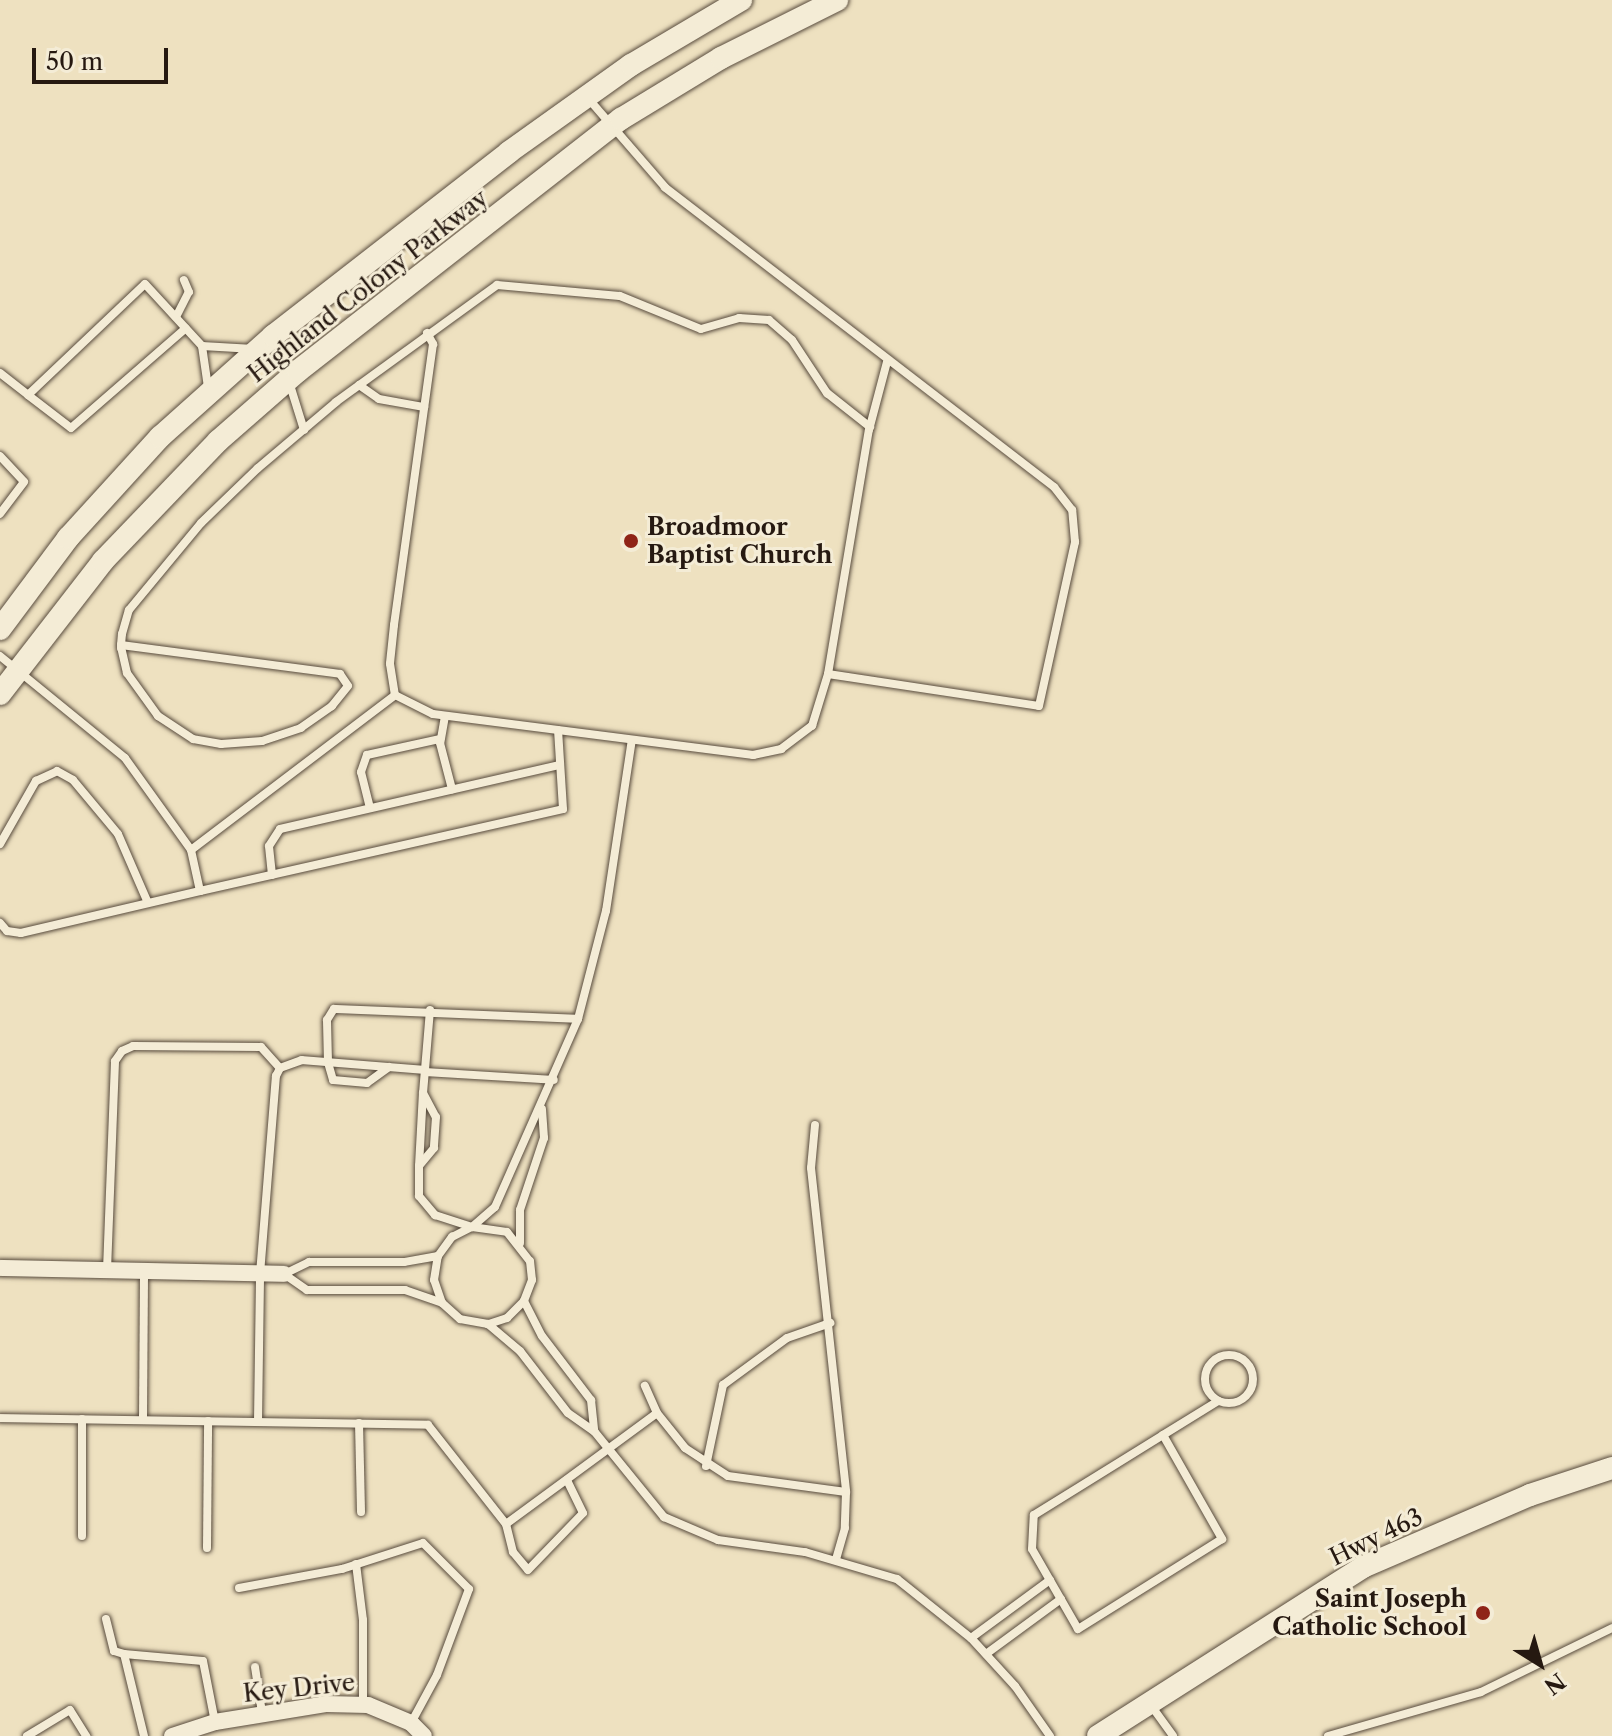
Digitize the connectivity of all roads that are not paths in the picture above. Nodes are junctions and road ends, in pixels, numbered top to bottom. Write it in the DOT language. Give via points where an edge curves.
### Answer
graph roads {
  1 [pos="741,0"];
  2 [pos="837,0"];
  3 [pos="587,97"];
  4 [pos="610,128"];
  5 [pos="151,275"];
  6 [pos="184,280"];
  7 [pos="145,284"];
  8 [pos="176,317"];
  9 [pos="186,328"];
  10 [pos="427,333"];
  11 [pos="202,346"];
  12 [pos="259,349"];
  13 [pos="887,362"];
  14 [pos="297,372"];
  15 [pos="0,373"];
  16 [pos="359,385"];
  17 [pos="209,393"];
  18 [pos="28,395"];
  19 [pos="424,407"];
  20 [pos="870,427"];
  21 [pos="304,430"];
  22 [pos="0,456"];
  23 [pos="0,514"];
  24 [pos="0,629"];
  25 [pos="121,645"];
  26 [pos="8,663"];
  27 [pos="828,674"];
  28 [pos="0,694"];
  29 [pos="395,695"];
  30 [pos="445,716"];
  31 [pos="558,730"];
  32 [pos="440,739"];
  33 [pos="632,740"];
  34 [pos="559,765"];
  35 [pos="452,789"];
  36 [pos="370,808"];
  37 [pos="0,844"];
  38 [pos="191,850"];
  39 [pos="272,875"];
  40 [pos="200,891"];
  41 [pos="148,903"];
  42 [pos="0,923"];
  43 [pos="430,1010"];
  44 [pos="578,1019"];
  45 [pos="328,1062"];
  46 [pos="389,1067"];
  47 [pos="280,1068"];
  48 [pos="425,1071"];
  49 [pos="554,1080"];
  50 [pos="423,1093"];
  51 [pos="542,1108"];
  52 [pos="815,1125"];
  53 [pos="419,1166"];
  54 [pos="472,1227"];
  55 [pos="520,1243"];
  56 [pos="438,1256"];
  57 [pos="0,1268"];
  58 [pos="107,1271"];
  59 [pos="144,1271"];
  60 [pos="260,1274"];
  61 [pos="284,1274"];
  62 [pos="524,1301"];
  63 [pos="442,1303"];
  64 [pos="830,1323"];
  65 [pos="488,1324"];
  66 [pos="645,1386"];
  67 [pos="1218,1401"];
  68 [pos="657,1413"];
  69 [pos="0,1418"];
  70 [pos="82,1419"];
  71 [pos="143,1420"];
  72 [pos="208,1421"];
  73 [pos="258,1422"];
  74 [pos="359,1423"];
  75 [pos="594,1431"];
  76 [pos="1163,1435"];
  77 [pos="608,1449"];
  78 [pos="706,1466"];
  79 [pos="1612,1468"];
  80 [pos="567,1480"];
  81 [pos="846,1492"];
  82 [pos="361,1512"];
  83 [pos="506,1524"];
  84 [pos="82,1536"];
  85 [pos="207,1548"];
  86 [pos="836,1560"];
  87 [pos="356,1564"];
  88 [pos="1050,1580"];
  89 [pos="239,1588"];
  90 [pos="1061,1599"];
  91 [pos="106,1619"];
  92 [pos="1612,1628"];
  93 [pos="971,1638"];
  94 [pos="124,1654"];
  95 [pos="986,1654"];
  96 [pos="255,1667"];
  97 [pos="1150,1703"];
  98 [pos="363,1705"];
  99 [pos="262,1713"];
  100 [pos="411,1723"];
  101 [pos="209,1728"];
  102 [pos="27,1736"];
  103 [pos="86,1736"];
  104 [pos="144,1736"];
  105 [pos="172,1736"];
  106 [pos="424,1736"];
  107 [pos="1050,1736"];
  108 [pos="1098,1736"];
  109 [pos="1173,1736"];
  110 [pos="1328,1736"];
  1 -- 3 [label="street, Highland Colony Parkway"];
  2 -- 4 [label="street, Highland Colony Parkway" via="721,58"];
  3 -- 4 [label="lane"];
  3 -- 12 [label="street, Highland Colony Parkway"];
  4 -- 13 [label="lane" via="665,187"];
  4 -- 14 [label="street, Highland Colony Parkway"];
  5 -- 7 [label="lane"];
  6 -- 8 [label="lane" via="189,292"];
  7 -- 8 [label="lane"];
  7 -- 18 [label="lane"];
  8 -- 9 [label="lane"];
  9 -- 11 [label="lane"];
  9 -- 18 [label="lane" via="71,428"];
  10 -- 16 [label="lane"];
  10 -- 19 [label="lane" via="433,344"];
  10 -- 20 [label="lane" via="481,292 506,284 620,296 701,329 759,317 785,332 827,393"];
  11 -- 12 [label="lane"];
  11 -- 17 [label="lane"];
  12 -- 17 [label="street, Highland Colony Parkway"];
  13 -- 20 [label="lane"];
  13 -- 27 [label="lane" via="1054,487 1077,523 1075,542 1039,706"];
  14 -- 21 [label="lane" via="290,396"];
  14 -- 26 [label="street, Highland Colony Parkway" via="218,441"];
  15 -- 18 [label="lane"];
  16 -- 19 [label="lane" via="379,399"];
  16 -- 21 [label="lane"];
  17 -- 24 [label="street, Highland Colony Parkway" via="160,437 68,538"];
  19 -- 29 [label="lane" via="390,664"];
  20 -- 27 [label="lane"];
  21 -- 25 [label="lane" via="201,523 140,593 129,610"];
  22 -- 23 [label="lane" via="24,482"];
  25 -- 25 [label="lane" via="127,673 144,700 179,732 208,743 282,736 317,718 348,686 340,674"];
  26 -- 28 [label="street, Highland Colony Parkway"];
  26 -- 38 [label="lane" via="125,758"];
  27 -- 33 [label="lane" via="812,726 767,754"];
  29 -- 30 [label="lane" via="423,712"];
  29 -- 38 [label="lane"];
  30 -- 31 [label="lane"];
  30 -- 32 [label="lane"];
  31 -- 33 [label="lane"];
  31 -- 34 [label="lane"];
  32 -- 35 [label="lane"];
  32 -- 36 [label="lane" via="367,755 361,765"];
  33 -- 44 [label="lane" via="606,911"];
  34 -- 35 [label="lane"];
  34 -- 39 [label="lane" via="563,809"];
  35 -- 36 [label="lane"];
  36 -- 39 [label="lane" via="280,829 269,846"];
  37 -- 41 [label="lane" via="36,781 49,771 64,773 118,834"];
  38 -- 40 [label="lane"];
  39 -- 40 [label="lane"];
  40 -- 41 [label="lane"];
  41 -- 42 [label="lane" via="21,933 7,931"];
  43 -- 44 [label="lane"];
  43 -- 45 [label="lane" via="334,1009 327,1020"];
  43 -- 48 [label="lane"];
  44 -- 49 [label="lane"];
  45 -- 46 [label="lane"];
  45 -- 46 [label="lane" via="333,1080 339,1082 367,1083"];
  45 -- 47 [label="lane" via="302,1060"];
  46 -- 48 [label="lane"];
  47 -- 58 [label="lane" via="261,1047 133,1046 122,1051 115,1061"];
  47 -- 60 [label="lane"];
  48 -- 49 [label="lane"];
  48 -- 50 [label="lane"];
  49 -- 51 [label="lane"];
  50 -- 53 [label="lane"];
  50 -- 53 [label="lane" via="436,1117 434,1148"];
  51 -- 54 [label="lane" via="528,1126 495,1207"];
  51 -- 55 [label="lane" via="544,1138 520,1210"];
  52 -- 64 [label="lane" via="811,1168"];
  53 -- 54 [label="lane" via="416,1181 428,1210"];
  54 -- 55 [label="lane" via="494,1227"];
  54 -- 56 [label="lane" via="452,1237"];
  55 -- 62 [label="lane" via="532,1280"];
  56 -- 61 [label="lane" via="404,1262 309,1262"];
  56 -- 63 [label="lane" via="434,1280"];
  57 -- 58 [label="street"];
  58 -- 59 [label="street"];
  59 -- 60 [label="street"];
  59 -- 71 [label="lane"];
  60 -- 61 [label="street"];
  60 -- 73 [label="lane"];
  61 -- 63 [label="lane" via="307,1290 405,1290"];
  62 -- 65 [label="lane" via="507,1318"];
  62 -- 75 [label="lane" via="542,1336 591,1400"];
  63 -- 65 [label="lane" via="460,1319"];
  64 -- 78 [label="lane" via="787,1338 723,1385"];
  64 -- 81 [label="lane"];
  65 -- 75 [label="lane" via="520,1351 568,1413"];
  66 -- 68 [label="lane"];
  67 -- 67 [label="lane" via="1233,1403 1251,1389 1250,1368 1237,1357 1220,1357 1208,1368 1206,1385"];
  67 -- 76 [label="lane"];
  68 -- 77 [label="lane"];
  68 -- 78 [label="lane"];
  69 -- 70 [label="lane"];
  70 -- 71 [label="lane"];
  70 -- 84 [label="lane"];
  71 -- 72 [label="lane"];
  72 -- 73 [label="lane"];
  72 -- 85 [label="lane"];
  73 -- 74 [label="lane"];
  74 -- 82 [label="lane"];
  74 -- 83 [label="lane" via="428,1425"];
  75 -- 77 [label="lane"];
  76 -- 88 [label="lane" via="1034,1515 1030,1541"];
  76 -- 90 [label="lane" via="1222,1539 1078,1629"];
  77 -- 80 [label="lane"];
  77 -- 86 [label="lane" via="664,1517 718,1540"];
  78 -- 81 [label="lane" via="728,1476"];
  79 -- 97 [label="street, Hwy 463" via="1530,1495 1363,1567"];
  80 -- 83 [label="lane"];
  80 -- 83 [label="lane" via="583,1513 528,1570 513,1552"];
  81 -- 86 [label="lane" via="845,1528"];
  86 -- 93 [label="lane" via="897,1579"];
  87 -- 89 [label="lane"];
  87 -- 98 [label="lane"];
  87 -- 100 [label="lane" via="423,1543 469,1589 437,1675"];
  88 -- 90 [label="lane"];
  88 -- 93 [label="lane"];
  90 -- 95 [label="lane"];
  91 -- 94 [label="lane" via="114,1651"];
  92 -- 110 [label="lane" via="1481,1692"];
  93 -- 95 [label="lane"];
  94 -- 101 [label="lane" via="203,1661"];
  94 -- 104 [label="lane"];
  95 -- 107 [label="lane"];
  96 -- 99 [label="lane"];
  97 -- 108 [label="street, Hwy 463"];
  97 -- 109 [label="lane"];
  98 -- 99 [label="street, Key Drive"];
  98 -- 100 [label="street, Key Drive"];
  99 -- 101 [label="street, Key Drive"];
  100 -- 106 [label="street, Key Drive"];
  101 -- 105 [label="street, Key Drive"];
  102 -- 103 [label="lane" via="70,1710"];
}
